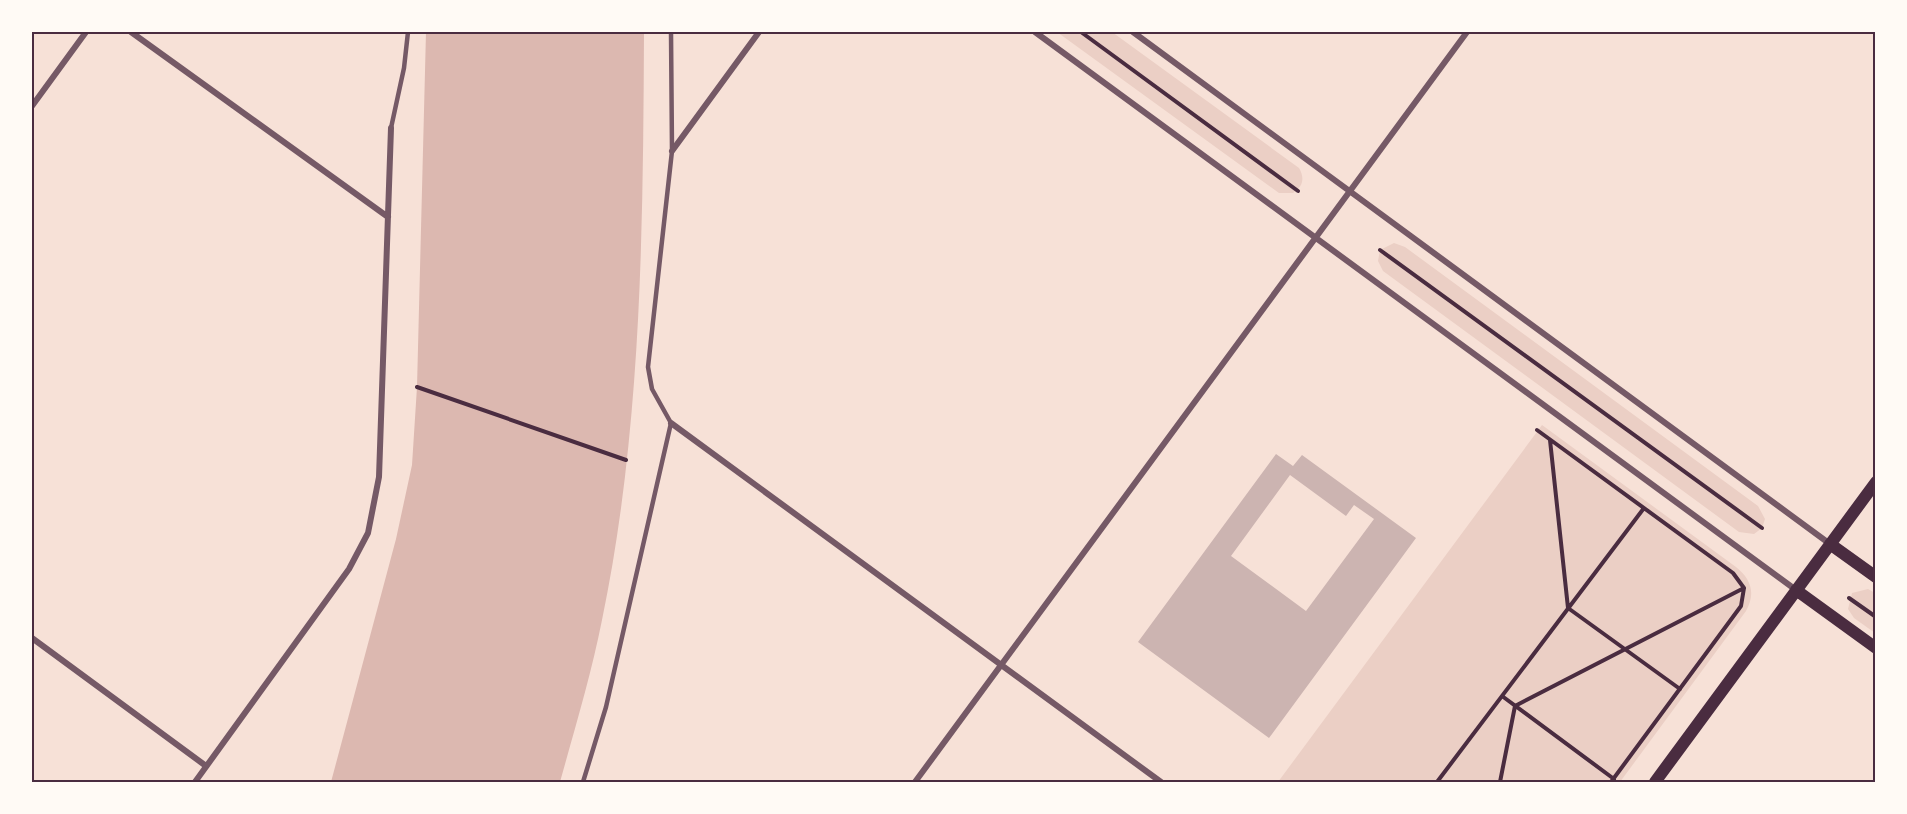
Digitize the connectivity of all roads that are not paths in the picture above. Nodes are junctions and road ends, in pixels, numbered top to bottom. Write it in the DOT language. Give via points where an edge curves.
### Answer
graph roads {
  1 [pos="86,32"];
  2 [pos="131,32"];
  3 [pos="408,32"];
  4 [pos="670,32"];
  5 [pos="759,32"];
  6 [pos="1035,32"];
  7 [pos="1133,32"];
  8 [pos="1467,32"];
  9 [pos="32,106"];
  10 [pos="391,128"];
  11 [pos="672,151"];
  12 [pos="1350,191"];
  13 [pos="388,217"];
  14 [pos="1315,237"];
  15 [pos="671,423"];
  16 [pos="1875,482"];
  17 [pos="1830,544"];
  18 [pos="1875,577"];
  19 [pos="1796,590"];
  20 [pos="32,638"];
  21 [pos="1875,648"];
  22 [pos="1001,665"];
  23 [pos="206,766"];
  24 [pos="195,783"];
  25 [pos="583,783"];
  26 [pos="915,783"];
  27 [pos="1161,783"];
  28 [pos="1655,783"];
  1 -- 9 [label="street"];
  2 -- 13 [label="street"];
  3 -- 10 [label="lane"];
  4 -- 11 [label="lane"];
  5 -- 11 [label="street"];
  6 -- 14 [label="street"];
  7 -- 12 [label="street"];
  8 -- 12 [label="street"];
  10 -- 13 [label="street"];
  11 -- 15 [label="lane" via="648,367 652,389"];
  12 -- 14 [label="street"];
  12 -- 17 [label="street"];
  13 -- 23 [label="street" via="380,477 368,533 349,569"];
  14 -- 19 [label="street"];
  14 -- 22 [label="street"];
  15 -- 22 [label="street"];
  15 -- 25 [label="lane" via="606,707"];
  16 -- 17 [label="main road"];
  17 -- 18 [label="main road"];
  17 -- 19 [label="main road"];
  19 -- 21 [label="main road"];
  19 -- 28 [label="main road"];
  20 -- 23 [label="street"];
  22 -- 26 [label="street"];
  22 -- 27 [label="street"];
  23 -- 24 [label="street"];
}
